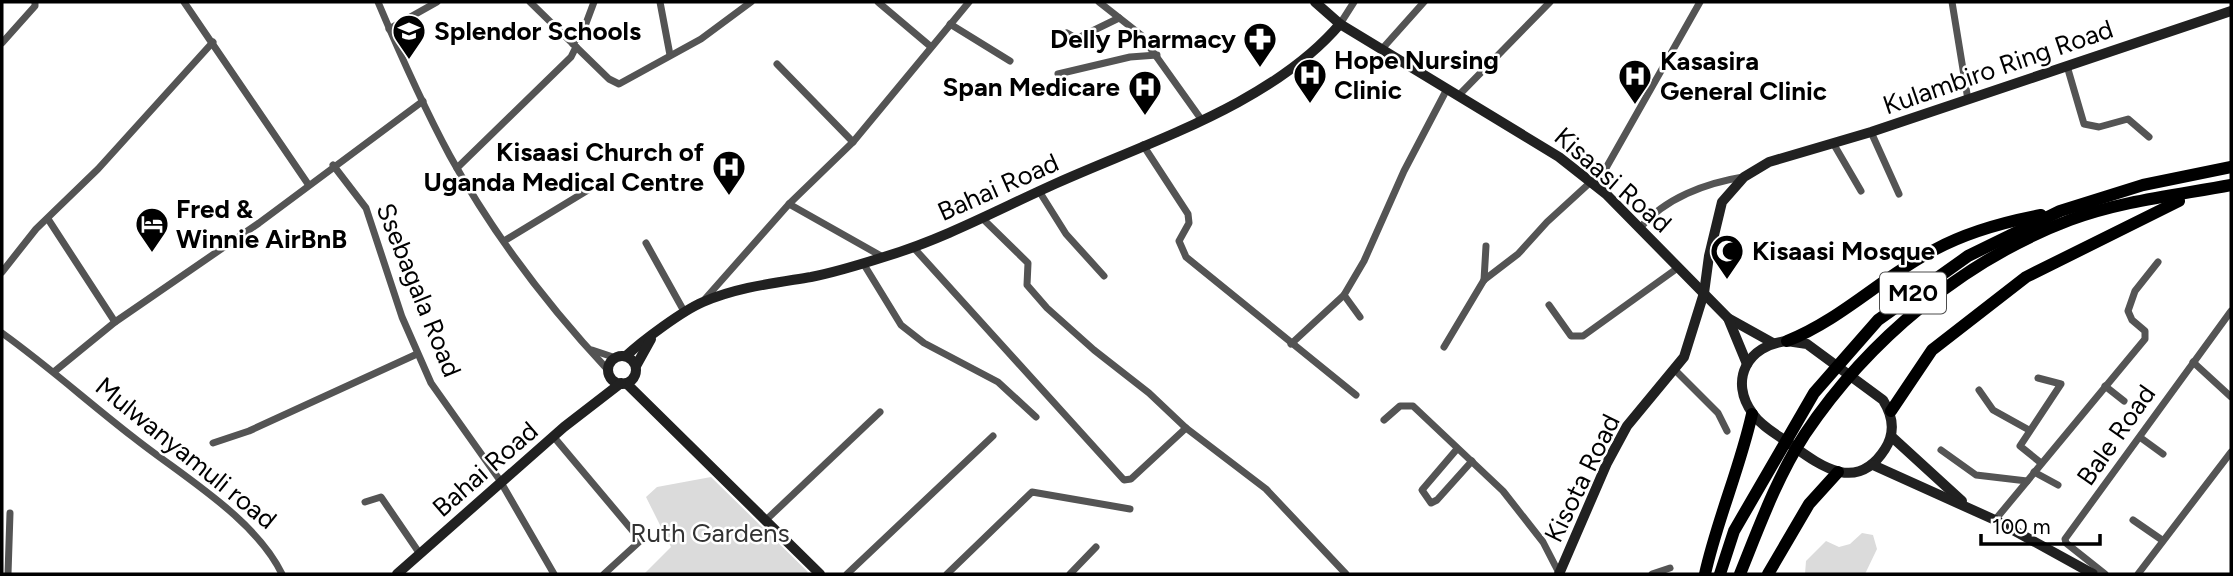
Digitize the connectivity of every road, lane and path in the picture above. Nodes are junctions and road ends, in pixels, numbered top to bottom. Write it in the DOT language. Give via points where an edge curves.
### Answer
graph roads {
  1 [pos="35,2"];
  2 [pos="184,2"];
  3 [pos="377,2"];
  4 [pos="436,2"];
  5 [pos="530,2"];
  6 [pos="594,2"];
  7 [pos="660,2"];
  8 [pos="751,2"];
  9 [pos="878,2"];
  10 [pos="969,2"];
  11 [pos="1100,2"];
  12 [pos="1315,2"];
  13 [pos="1354,2"];
  14 [pos="1424,2"];
  15 [pos="1550,2"];
  16 [pos="1700,2"];
  17 [pos="1952,2"];
  18 [pos="420,6"];
  19 [pos="2231,11"];
  20 [pos="1119,18"];
  21 [pos="950,24"];
  22 [pos="1340,24"];
  23 [pos="389,29"];
  24 [pos="1068,33"];
  25 [pos="214,42"];
  26 [pos="2,43"];
  27 [pos="574,45"];
  28 [pos="930,46"];
  29 [pos="1382,49"];
  30 [pos="670,55"];
  31 [pos="1157,55"];
  32 [pos="1010,61"];
  33 [pos="777,64"];
  34 [pos="2067,66"];
  35 [pos="1058,74"];
  36 [pos="1447,89"];
  37 [pos="1459,95"];
  38 [pos="1968,100"];
  39 [pos="422,101"];
  40 [pos="1201,119"];
  41 [pos="1871,132"];
  42 [pos="2148,137"];
  43 [pos="853,142"];
  44 [pos="1833,144"];
  45 [pos="1143,145"];
  46 [pos="333,165"];
  47 [pos="2231,167"];
  48 [pos="457,168"];
  49 [pos="1744,177"];
  50 [pos="1593,183"];
  51 [pos="308,184"];
  52 [pos="2231,185"];
  53 [pos="2209,189"];
  54 [pos="588,190"];
  55 [pos="1039,191"];
  56 [pos="1861,191"];
  57 [pos="1899,194"];
  58 [pos="789,204"];
  59 [pos="2060,211"];
  60 [pos="982,218"];
  61 [pos="48,219"];
  62 [pos="1640,228"];
  63 [pos="504,241"];
  64 [pos="646,243"];
  65 [pos="1486,246"];
  66 [pos="913,247"];
  67 [pos="883,257"];
  68 [pos="2158,262"];
  69 [pos="863,263"];
  70 [pos="1679,267"];
  71 [pos="2,272"];
  72 [pos="1104,276"];
  73 [pos="1484,281"];
  74 [pos="1704,293"];
  75 [pos="1344,295"];
  76 [pos="702,302"];
  77 [pos="1549,305"];
  78 [pos="2231,311"];
  79 [pos="685,313"];
  80 [pos="1360,317"];
  81 [pos="1728,318"];
  82 [pos="116,322"];
  83 [pos="2,333"];
  84 [pos="651,338"];
  85 [pos="1787,341"];
  86 [pos="1773,343"];
  87 [pos="1291,344"];
  88 [pos="1444,347"];
  89 [pos="592,350"];
  90 [pos="417,354"];
  91 [pos="621,357"];
  92 [pos="2193,362"];
  93 [pos="1747,364"];
  94 [pos="55,370"];
  95 [pos="635,370"];
  96 [pos="1675,370"];
  97 [pos="609,373"];
  98 [pos="2038,378"];
  99 [pos="623,383"];
  100 [pos="2105,386"];
  101 [pos="1979,390"];
  102 [pos="1356,395"];
  103 [pos="600,397"];
  104 [pos="2231,397"];
  105 [pos="647,401"];
  106 [pos="2124,401"];
  107 [pos="1891,411"];
  108 [pos="880,412"];
  109 [pos="1752,414"];
  110 [pos="1036,417"];
  111 [pos="1384,420"];
  112 [pos="1186,428"];
  113 [pos="2029,430"];
  114 [pos="1727,431"];
  115 [pos="554,436"];
  116 [pos="993,436"];
  117 [pos="1892,437"];
  118 [pos="2141,438"];
  119 [pos="213,443"];
  120 [pos="1457,449"];
  121 [pos="1941,450"];
  122 [pos="2231,452"];
  123 [pos="2163,454"];
  124 [pos="1472,461"];
  125 [pos="2041,463"];
  126 [pos="1873,466"];
  127 [pos="1838,472"];
  128 [pos="2034,472"];
  129 [pos="2027,481"];
  130 [pos="501,482"];
  131 [pos="2058,485"];
  132 [pos="365,502"];
  133 [pos="1970,508"];
  134 [pos="1130,509"];
  135 [pos="10,513"];
  136 [pos="766,520"];
  137 [pos="1995,520"];
  138 [pos="2133,520"];
  139 [pos="2162,540"];
  140 [pos="1096,547"];
  141 [pos="420,554"];
  142 [pos="1670,568"];
  143 [pos="1559,573"];
  144 [pos="8,574"];
  145 [pos="282,574"];
  146 [pos="397,574"];
  147 [pos="553,574"];
  148 [pos="604,574"];
  149 [pos="820,574"];
  150 [pos="847,574"];
  151 [pos="947,574"];
  152 [pos="1070,574"];
  153 [pos="1346,574"];
  154 [pos="1652,574"];
  155 [pos="1704,574"];
  156 [pos="1720,574"];
  157 [pos="1740,574"];
  158 [pos="1768,574"];
  159 [pos="2093,574"];
  160 [pos="2105,574"];
  161 [pos="2138,574"];
  1 -- 26 [label="street"];
  2 -- 25 [label="street"];
  3 -- 23 [label="street"];
  4 -- 18 [label="street"];
  5 -- 27 [label="street"];
  6 -- 27 [label="street"];
  7 -- 30 [label="street"];
  8 -- 30 [label="street" via="701,39"];
  9 -- 28 [label="street"];
  10 -- 21 [label="street"];
  11 -- 20 [label="street"];
  12 -- 22 [label="street, Kisaasi Road"];
  13 -- 22 [label="street"];
  14 -- 29 [label="street"];
  15 -- 37 [label="street"];
  16 -- 50 [label="street" via="1626,136"];
  17 -- 38 [label="street"];
  18 -- 23 [label="street"];
  19 -- 34 [label="street, Kulambiro Ring Road"];
  20 -- 24 [label="street" via="1076,38"];
  20 -- 31 [label="street" via="1141,34"];
  21 -- 28 [label="street"];
  21 -- 32 [label="street"];
  22 -- 29 [label="street, Kisaasi Road"];
  22 -- 40 [label="street, Bahai Road" via="1301,63"];
  23 -- 39 [label="street"];
  25 -- 51 [label="street"];
  25 -- 61 [label="street"];
  27 -- 30 [label="street" via="619,83"];
  27 -- 48 [label="street" via="571,57"];
  28 -- 43 [label="street"];
  29 -- 36 [label="street, Kisaasi Road"];
  31 -- 35 [label="street"];
  31 -- 40 [label="street"];
  33 -- 43 [label="street"];
  34 -- 38 [label="street, Kulambiro Ring Road"];
  34 -- 42 [label="street" via="2084,124 2099,127 2128,119"];
  36 -- 37 [label="street, Kisaasi Road"];
  36 -- 75 [label="street"];
  37 -- 50 [label="street, Kisaasi Road" via="1537,142"];
  38 -- 41 [label="street, Kulambiro Ring Road"];
  39 -- 46 [label="street"];
  39 -- 48 [label="street"];
  40 -- 45 [label="street, Bahai Road"];
  41 -- 44 [label="street, Kulambiro Ring Road"];
  41 -- 57 [label="street"];
  43 -- 58 [label="street"];
  44 -- 49 [label="street, Kulambiro Ring Road" via="1769,162"];
  44 -- 56 [label="street"];
  45 -- 55 [label="street, Bahai Road"];
  45 -- 87 [label="street" via="1188,214 1189,223 1179,241 1182,253"];
  46 -- 51 [label="street"];
  46 -- 90 [label="street, Ssebagala Road" via="366,208"];
  47 -- 59 [label="highway, M20" via="2143,185"];
  48 -- 63 [label="street"];
  49 -- 62 [label="street" via="1715,181 1683,196 1653,212"];
  49 -- 74 [label="street, Kisota Road" via="1722,202"];
  50 -- 62 [label="street, Kisaasi Road"];
  50 -- 73 [label="street"];
  51 -- 82 [label="street"];
  52 -- 53 [label="highway, M20"];
  53 -- 107 [label="highway" via="2155,210 2026,277 1932,349"];
  53 -- 157 [label="highway, M20" via="2072,220 2021,242 1923,305 1842,385 1804,436 1771,498"];
  54 -- 63 [label="street"];
  55 -- 60 [label="street, Bahai Road"];
  55 -- 72 [label="street" via="1066,234"];
  58 -- 67 [label="street"];
  58 -- 76 [label="street"];
  59 -- 85 [label="highway" via="2001,223 1933,250 1815,330"];
  59 -- 156 [label="highway, M20" via="1947,268 1878,320 1848,350 1814,393 1777,453 1734,531"];
  60 -- 66 [label="street, Bahai Road"];
  60 -- 112 [label="street" via="1028,263 1027,285 1038,299"];
  61 -- 71 [label="street"];
  61 -- 82 [label="street"];
  62 -- 70 [label="street, Kisaasi Road"];
  63 -- 89 [label="street"];
  64 -- 79 [label="street"];
  65 -- 73 [label="street"];
  66 -- 67 [label="street, Bahai Road"];
  66 -- 112 [label="street" via="1124,480 1131,479"];
  67 -- 69 [label="street, Bahai Road"];
  68 -- 100 [label="street" via="2129,306 2129,316 2145,331 2145,339"];
  69 -- 76 [label="street, Bahai Road" via="756,285"];
  69 -- 110 [label="street" via="901,325 924,344 998,382"];
  70 -- 74 [label="street, Kisaasi Road"];
  70 -- 77 [label="street" via="1583,336 1571,335"];
  73 -- 88 [label="street"];
  74 -- 81 [label="street, Kisaasi Road"];
  74 -- 96 [label="street, Kisota Road" via="1688,350"];
  75 -- 80 [label="street"];
  75 -- 87 [label="street"];
  76 -- 79 [label="street, Bahai Road"];
  78 -- 92 [label="street, Bale Road"];
  79 -- 84 [label="street, Bahai Road"];
  81 -- 86 [label="street"];
  81 -- 93 [label="street"];
  82 -- 94 [label="street"];
  83 -- 94 [label="street, Mulwanyamuli road"];
  84 -- 91 [label="street, Bahai Road"];
  84 -- 95 [label="street, Bahai Road"];
  85 -- 86 [label="street"];
  85 -- 107 [label="street" via="1807,344 1823,354"];
  86 -- 93 [label="street"];
  87 -- 102 [label="street"];
  89 -- 91 [label="street"];
  89 -- 97 [label="street"];
  90 -- 119 [label="street"];
  90 -- 130 [label="street, Ssebagala Road" via="437,393"];
  91 -- 95 [label="street"];
  91 -- 97 [label="street, Bahai Road"];
  92 -- 104 [label="street"];
  92 -- 118 [label="street, Bale Road"];
  93 -- 109 [label="street" via="1743,389"];
  94 -- 145 [label="street, Mulwanyamuli road" via="237,519 271,551"];
  95 -- 99 [label="street, Bahai Road"];
  95 -- 105 [label="street"];
  96 -- 114 [label="street" via="1718,413"];
  96 -- 143 [label="street, Kisota Road" via="1627,426"];
  97 -- 99 [label="street"];
  97 -- 103 [label="street, Bahai Road"];
  98 -- 113 [label="street" via="2061,384"];
  99 -- 103 [label="street, Bahai Road"];
  99 -- 105 [label="street"];
  100 -- 106 [label="street"];
  100 -- 125 [label="street"];
  101 -- 113 [label="street" via="1993,410"];
  103 -- 115 [label="street, Bahai Road"];
  105 -- 136 [label="street"];
  107 -- 117 [label="street"];
  108 -- 136 [label="street"];
  109 -- 127 [label="street" via="1808,458"];
  109 -- 155 [label="highway"];
  111 -- 120 [label="street" via="1400,406 1413,405"];
  112 -- 153 [label="street" via="1266,489"];
  113 -- 125 [label="street" via="2020,446"];
  115 -- 130 [label="street, Bahai Road"];
  115 -- 148 [label="street" via="637,536 639,542"];
  116 -- 150 [label="street"];
  117 -- 126 [label="street"];
  117 -- 133 [label="street"];
  118 -- 123 [label="street"];
  118 -- 160 [label="street, Bale Road" via="2065,539"];
  120 -- 124 [label="street"];
  120 -- 124 [label="street" via="1422,490 1431,503"];
  121 -- 129 [label="street" via="1976,475"];
  122 -- 139 [label="street"];
  124 -- 143 [label="street" via="1517,506"];
  125 -- 128 [label="street"];
  126 -- 127 [label="street" via="1851,474"];
  126 -- 133 [label="street"];
  127 -- 158 [label="highway" via="1809,504"];
  128 -- 129 [label="street"];
  128 -- 131 [label="street"];
  129 -- 137 [label="street"];
  130 -- 141 [label="street, Bahai Road"];
  130 -- 147 [label="street, Ssebagala Road"];
  132 -- 141 [label="street" via="381,497"];
  133 -- 137 [label="street"];
  134 -- 151 [label="street" via="1032,492"];
  135 -- 144 [label="street"];
  136 -- 149 [label="street"];
  137 -- 159 [label="street"];
  138 -- 139 [label="street"];
  139 -- 161 [label="street"];
  140 -- 152 [label="street"];
  141 -- 146 [label="street, Bahai Road"];
  142 -- 154 [label="street"];
}
